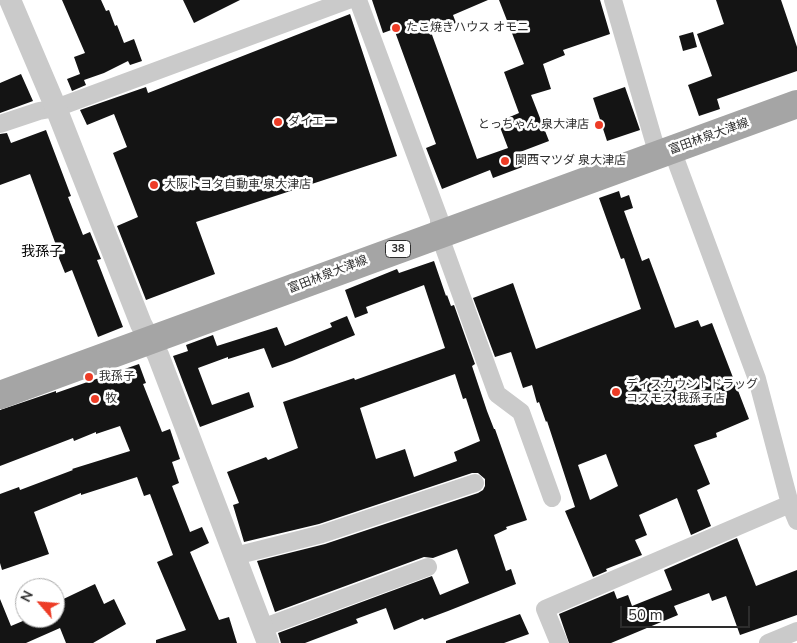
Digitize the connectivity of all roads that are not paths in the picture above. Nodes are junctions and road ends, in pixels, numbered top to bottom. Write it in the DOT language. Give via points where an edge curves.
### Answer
graph roads {
  1 [pos="10,0"];
  2 [pos="348,0"];
  3 [pos="358,0"];
  4 [pos="613,0"];
  5 [pos="797,104"];
  6 [pos="56,108"];
  7 [pos="0,124"];
  8 [pos="672,150"];
  9 [pos="439,234"];
  10 [pos="150,340"];
  11 [pos="0,395"];
  12 [pos="466,491"];
  13 [pos="552,498"];
  14 [pos="790,504"];
  15 [pos="797,521"];
  16 [pos="235,556"];
  17 [pos="428,567"];
  18 [pos="797,631"];
  19 [pos="265,636"];
  20 [pos="559,643"];
  21 [pos="768,643"];
  1 -- 6 [label="street"];
  2 -- 6 [label="street"];
  3 -- 9 [label="street" via="439,218"];
  4 -- 8 [label="street" via="655,145"];
  5 -- 8 [label="main road, 富田林泉大津線 / 38"];
  6 -- 7 [label="street"];
  6 -- 10 [label="street"];
  8 -- 9 [label="main road, 富田林泉大津線 / 38"];
  8 -- 14 [label="street" via="757,379"];
  9 -- 10 [label="main road, 富田林泉大津線 / 38"];
  9 -- 13 [label="street" via="497,394 520,412"];
  10 -- 11 [label="main road, 富田林泉大津線 / 38"];
  10 -- 16 [label="street"];
  12 -- 16 [label="street" via="401,517 324,541"];
  14 -- 15 [label="street"];
  14 -- 20 [label="street" via="545,609"];
  16 -- 19 [label="street"];
  17 -- 19 [label="street"];
  18 -- 21 [label="street"];
}
